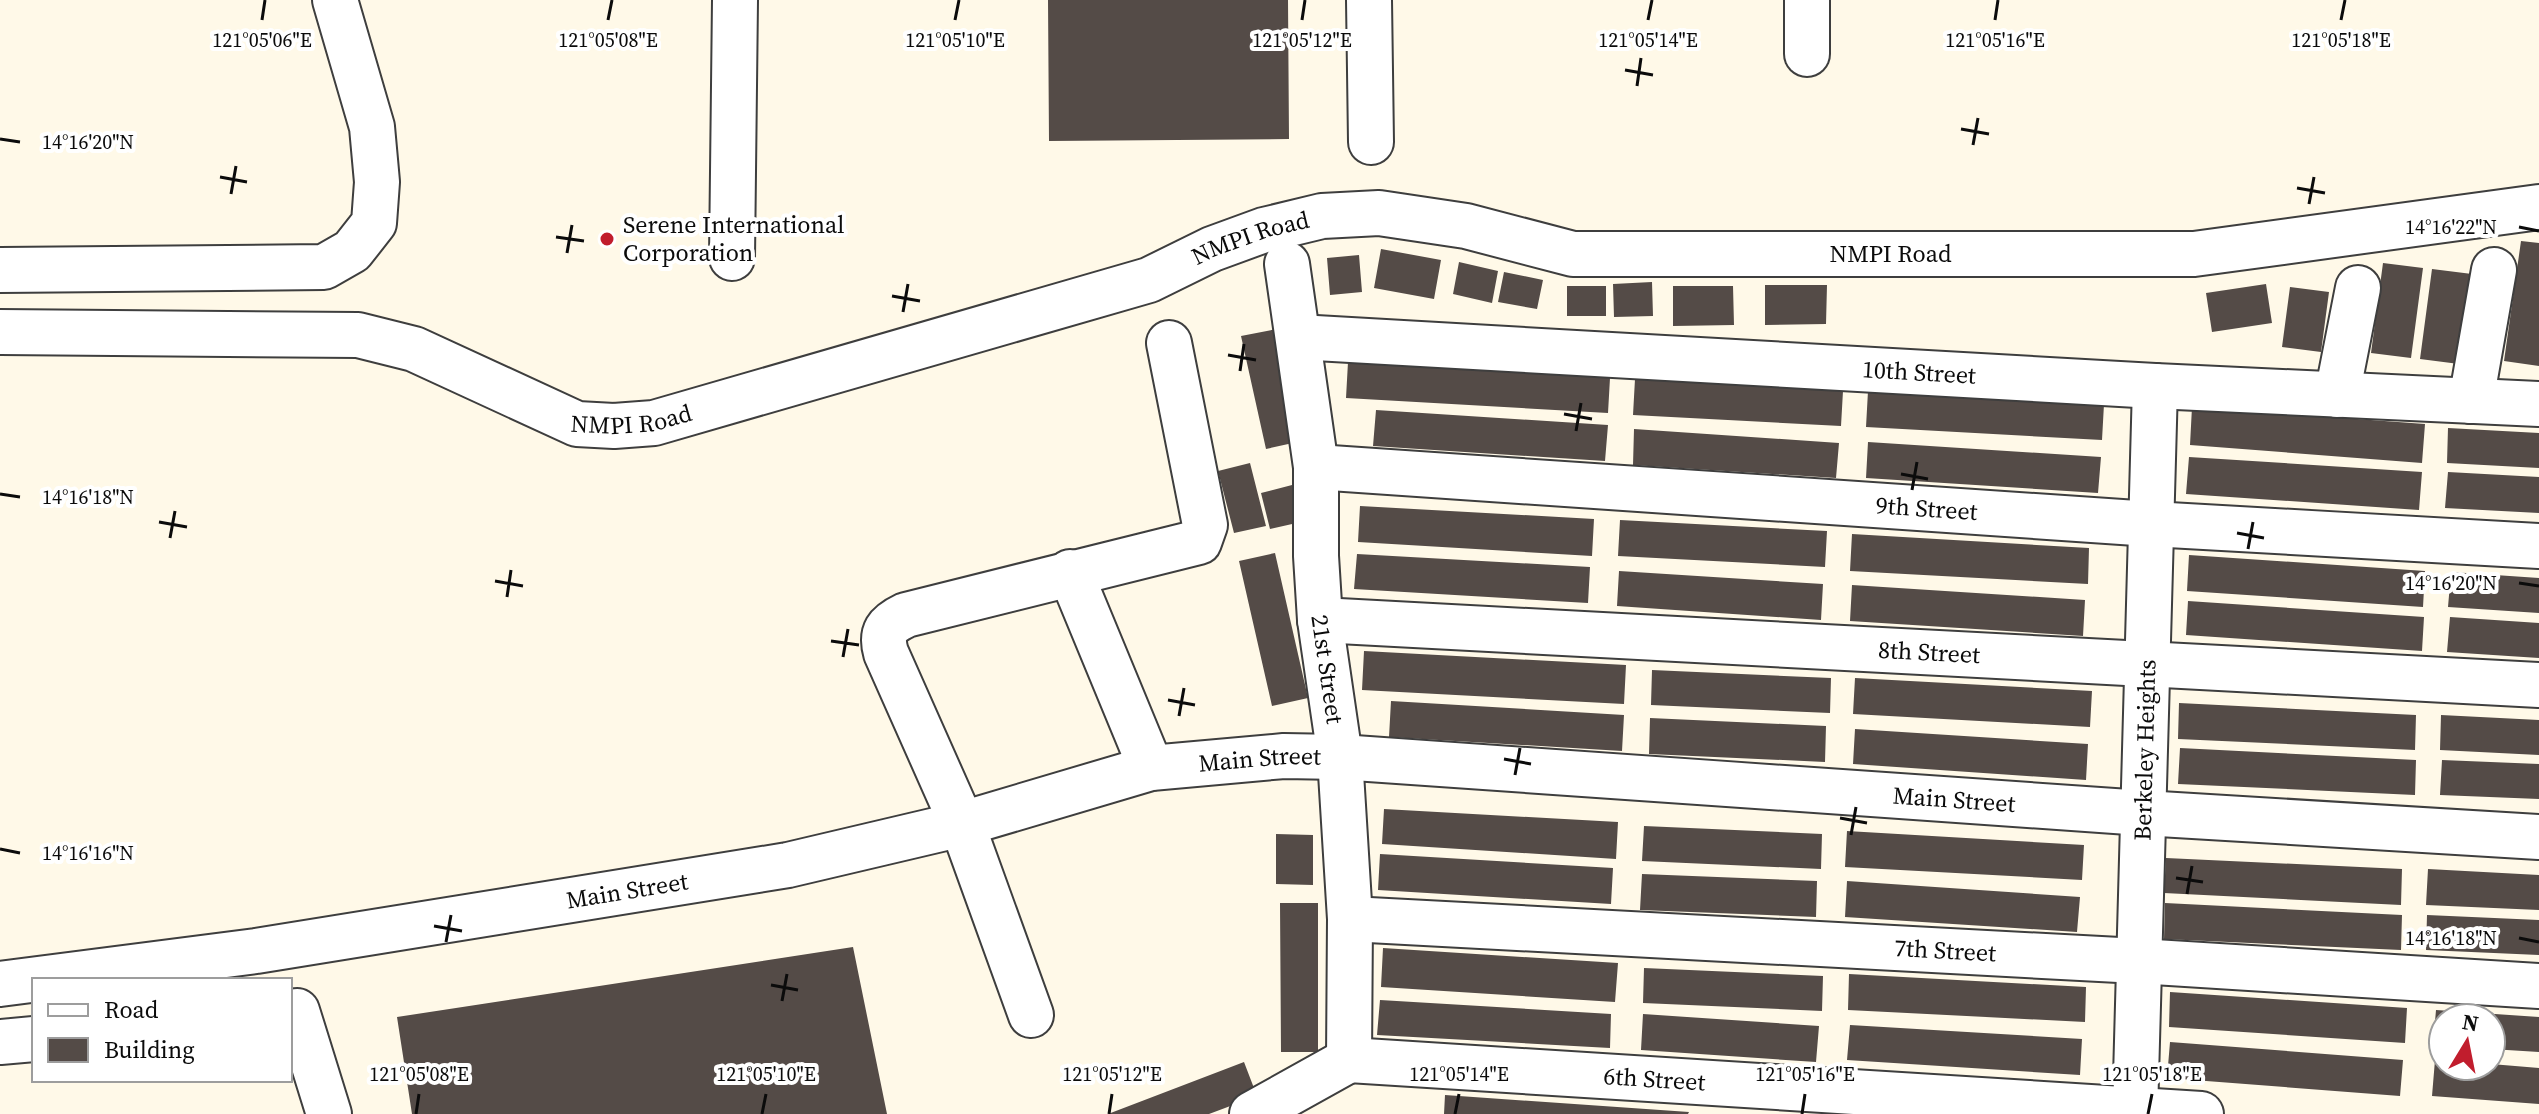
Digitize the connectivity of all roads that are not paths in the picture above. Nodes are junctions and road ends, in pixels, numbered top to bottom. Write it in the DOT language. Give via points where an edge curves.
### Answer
graph roads {
  1 [pos="335,0"];
  2 [pos="735,0"];
  3 [pos="1369,0"];
  4 [pos="1807,0"];
  5 [pos="1807,54"];
  6 [pos="1371,142"];
  7 [pos="2539,207"];
  8 [pos="732,258"];
  9 [pos="1287,264"];
  10 [pos="0,270"];
  11 [pos="2494,270"];
  12 [pos="2358,288"];
  13 [pos="0,332"];
  14 [pos="1298,337"];
  15 [pos="1169,343"];
  16 [pos="2155,386"];
  17 [pos="2337,395"];
  18 [pos="2471,401"];
  19 [pos="2539,404"];
  20 [pos="1316,467"];
  21 [pos="2151,524"];
  22 [pos="2539,546"];
  23 [pos="1070,572"];
  24 [pos="1320,620"];
  25 [pos="2147,663"];
  26 [pos="2539,685"];
  27 [pos="1340,757"];
  28 [pos="1151,768"];
  29 [pos="2143,813"];
  30 [pos="962,824"];
  31 [pos="2539,837"];
  32 [pos="1350,919"];
  33 [pos="2138,961"];
  34 [pos="47,978"];
  35 [pos="32,980"];
  36 [pos="0,984"];
  37 [pos="2539,986"];
  38 [pos="292,1012"];
  39 [pos="1031,1015"];
  40 [pos="32,1039"];
  41 [pos="0,1042"];
  42 [pos="1349,1060"];
  43 [pos="2135,1112"];
  44 [pos="329,1114"];
  45 [pos="1252,1114"];
  46 [pos="2201,1114"];
  1 -- 10 [label="street" via="372,127 377,182 374,223 352,251 324,267"];
  2 -- 8 [label="street"];
  3 -- 6 [label="street"];
  4 -- 5 [label="street"];
  7 -- 13 [label="street, NMPI Road" via="2194,254 1573,254 1466,226 1379,213 1322,216 1238,239 1149,280 654,423 614,426 577,424 414,349 358,335"];
  9 -- 14 [label="street, 21st Street"];
  11 -- 18 [label="street"];
  12 -- 17 [label="street"];
  14 -- 16 [label="street, 10th Street"];
  14 -- 20 [label="street, 21st Street"];
  15 -- 23 [label="street" via="1205,525 1202,536 1190,546"];
  16 -- 17 [label="street, 10th Street"];
  16 -- 21 [label="street, Berkeley Heights"];
  17 -- 18 [label="street, 10th Street"];
  18 -- 19 [label="street, 10th Street"];
  20 -- 21 [label="street, 9th Street"];
  20 -- 24 [label="street, 21st Street"];
  21 -- 22 [label="street, 9th Street"];
  21 -- 25 [label="street, Berkeley Heights"];
  23 -- 28 [label="street"];
  23 -- 30 [label="street" via="906,615 884,630 886,653"];
  24 -- 25 [label="street, 8th Street"];
  24 -- 27 [label="street, 21st Street"];
  25 -- 26 [label="street, 8th Street"];
  25 -- 29 [label="street, Berkeley Heights"];
  27 -- 28 [label="street, Main Street" via="1284,756"];
  27 -- 29 [label="street, Main Street"];
  27 -- 32 [label="street, 21st Street"];
  28 -- 30 [label="street, Main Street"];
  29 -- 31 [label="street, Main Street"];
  29 -- 33 [label="street, Berkeley Heights"];
  30 -- 34 [label="street, Main Street" via="772,867 256,951"];
  30 -- 39 [label="street"];
  32 -- 33 [label="street, 7th Street"];
  32 -- 42 [label="street, 21st Street"];
  33 -- 37 [label="street, 7th Street"];
  33 -- 43 [label="street, Berkeley Heights"];
  35 -- 36 [label="street, Main Street"];
  38 -- 44 [label="street" via="297,1011"];
  40 -- 41 [label="street"];
  42 -- 43 [label="street, 6th Street"];
  42 -- 45 [label="street"];
  43 -- 46 [label="street, 6th Street"];
}
